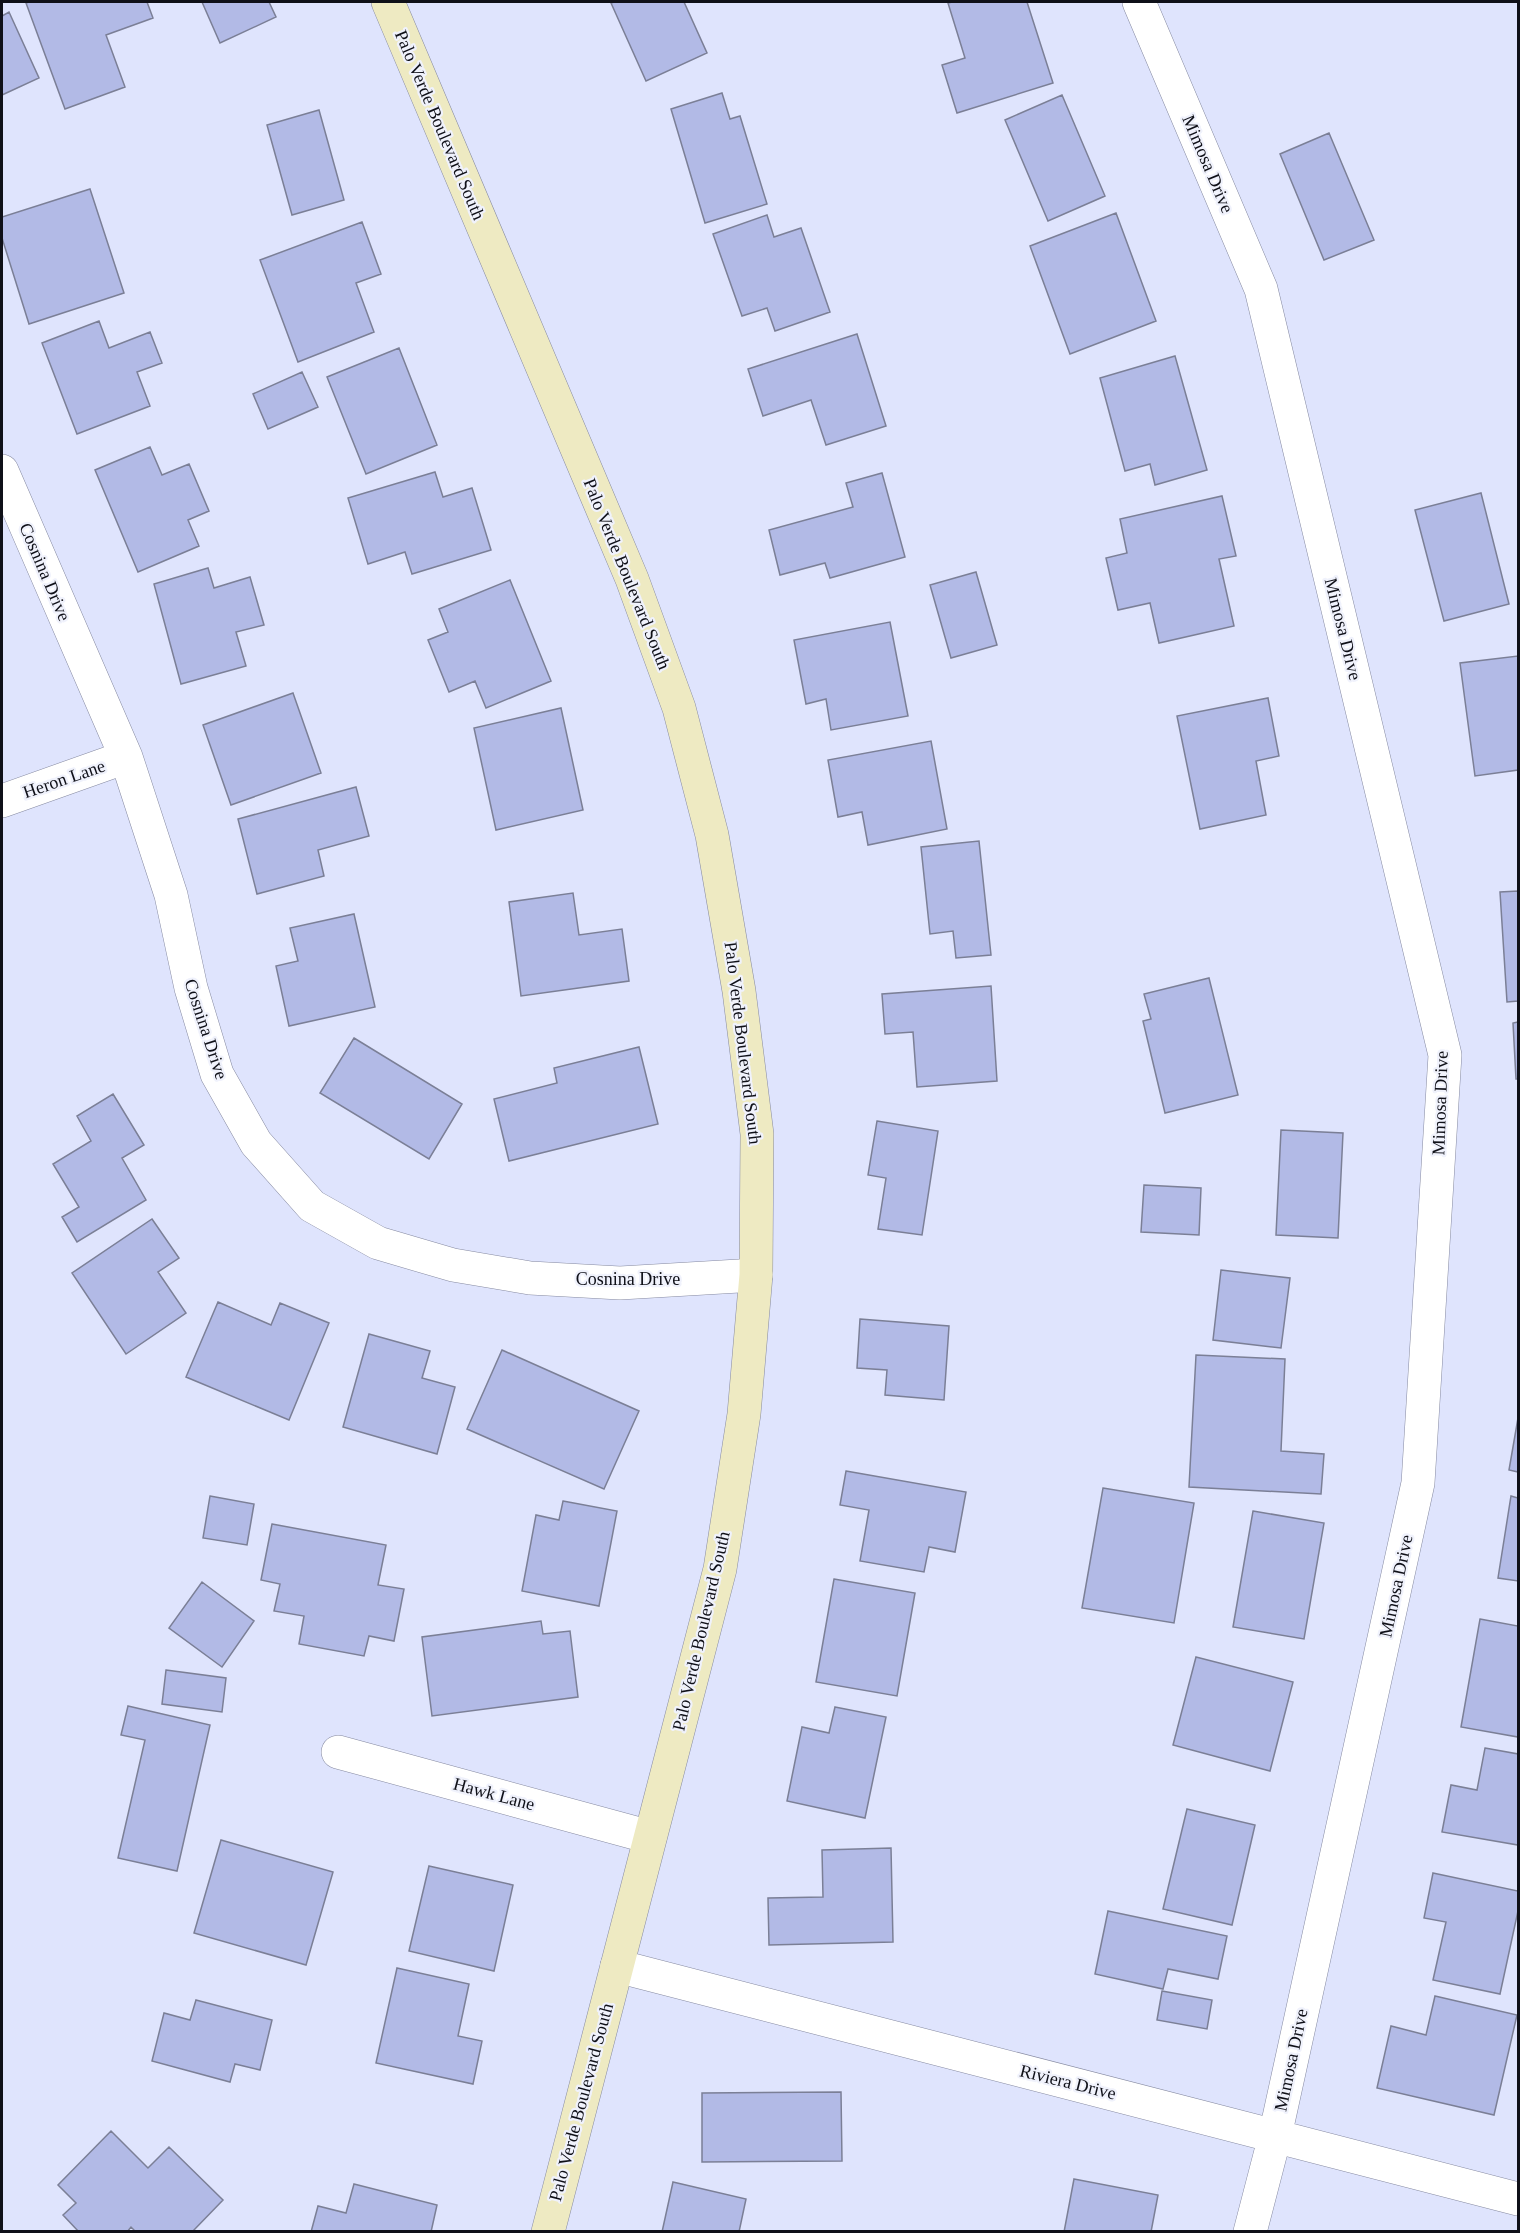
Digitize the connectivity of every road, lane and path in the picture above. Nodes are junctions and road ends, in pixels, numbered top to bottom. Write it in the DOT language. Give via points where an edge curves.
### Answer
graph roads {
  1 [pos="388,2"];
  2 [pos="1139,2"];
  3 [pos="2,471"];
  4 [pos="126,757"];
  5 [pos="2,801"];
  6 [pos="756,1275"];
  7 [pos="338,1752"];
  8 [pos="650,1837"];
  9 [pos="617,1965"];
  10 [pos="1275,2136"];
  11 [pos="1518,2199"];
  12 [pos="548,2232"];
  13 [pos="1250,2232"];
  1 -- 6 [label="main road, Palo Verde Boulevard South" via="632,579 679,708 712,835 739,991 756,1134"];
  2 -- 10 [label="street, Mimosa Drive" via="1261,289 1445,1055 1418,1483"];
  3 -- 4 [label="street, Cosnina Drive"];
  4 -- 5 [label="street, Heron Lane"];
  4 -- 6 [label="street, Cosnina Drive" via="171,895 191,988 217,1074 255,1143 312,1206 378,1243 453,1265 530,1278 620,1283"];
  6 -- 8 [label="main road, Palo Verde Boulevard South" via="744,1414 720,1569"];
  7 -- 8 [label="street, Hawk Lane"];
  8 -- 9 [label="main road, Palo Verde Boulevard South"];
  9 -- 10 [label="street, Riviera Drive"];
  9 -- 12 [label="main road, Palo Verde Boulevard South"];
  10 -- 11 [label="street, Riviera Drive"];
  10 -- 13 [label="street, Mimosa Drive"];
}
